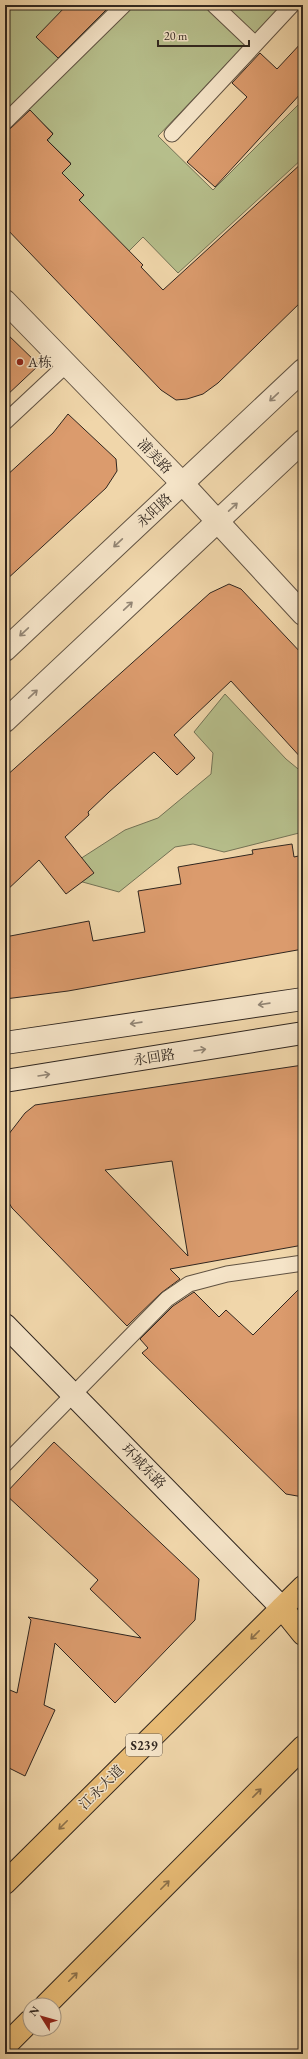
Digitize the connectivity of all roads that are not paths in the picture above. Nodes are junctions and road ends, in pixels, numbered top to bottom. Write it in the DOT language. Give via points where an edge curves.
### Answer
graph roads {
  1 [pos="124,5"];
  2 [pos="214,5"];
  3 [pos="292,5"];
  4 [pos="255,44"];
  5 [pos="5,122"];
  6 [pos="172,134"];
  7 [pos="5,300"];
  8 [pos="66,364"];
  9 [pos="303,370"];
  10 [pos="5,422"];
  11 [pos="303,441"];
  12 [pos="182,483"];
  13 [pos="218,522"];
  14 [pos="303,614"];
  15 [pos="5,650"];
  16 [pos="5,721"];
  17 [pos="303,999"];
  18 [pos="303,1033"];
  19 [pos="5,1043"];
  20 [pos="5,1081"];
  21 [pos="303,1263"];
  22 [pos="5,1325"];
  23 [pos="73,1395"];
  24 [pos="5,1464"];
  25 [pos="303,1587"];
  26 [pos="282,1608"];
  27 [pos="303,1622"];
  28 [pos="303,1634"];
  29 [pos="303,1746"];
  30 [pos="5,1883"];
  31 [pos="54,1997"];
  32 [pos="22,2029"];
  33 [pos="5,2046"];
  1 -- 5 [label="lane"];
  2 -- 4 [label="lane"];
  3 -- 4 [label="lane"];
  4 -- 6 [label="lane"];
  7 -- 8 [label="street, 浦美路"];
  8 -- 10 [label="lane"];
  8 -- 12 [label="street, 浦美路"];
  9 -- 12 [label="street, 永阳路, one-way"];
  13 -- 11 [label="street, one-way"];
  12 -- 13 [label="street, 浦美路"];
  12 -- 15 [label="street, 永阳路, one-way"];
  13 -- 14 [label="street, 浦美路"];
  16 -- 13 [label="street, one-way"];
  17 -- 19 [label="street, one-way"];
  20 -- 18 [label="street, 永回路, one-way"];
  21 -- 23 [label="lane" via="227,1274 189,1284 167,1299"];
  22 -- 23 [label="street, 环城东路"];
  23 -- 24 [label="lane"];
  23 -- 26 [label="street, 环城东路"];
  25 -- 26 [label="main road, 江永大道 / S239"];
  26 -- 27 [label="lane"];
  26 -- 28 [label="main road"];
  26 -- 30 [label="main road, 江永大道 / S239, one-way"];
  31 -- 29 [label="main road, one-way"];
  32 -- 33 [label="main road"];
}
